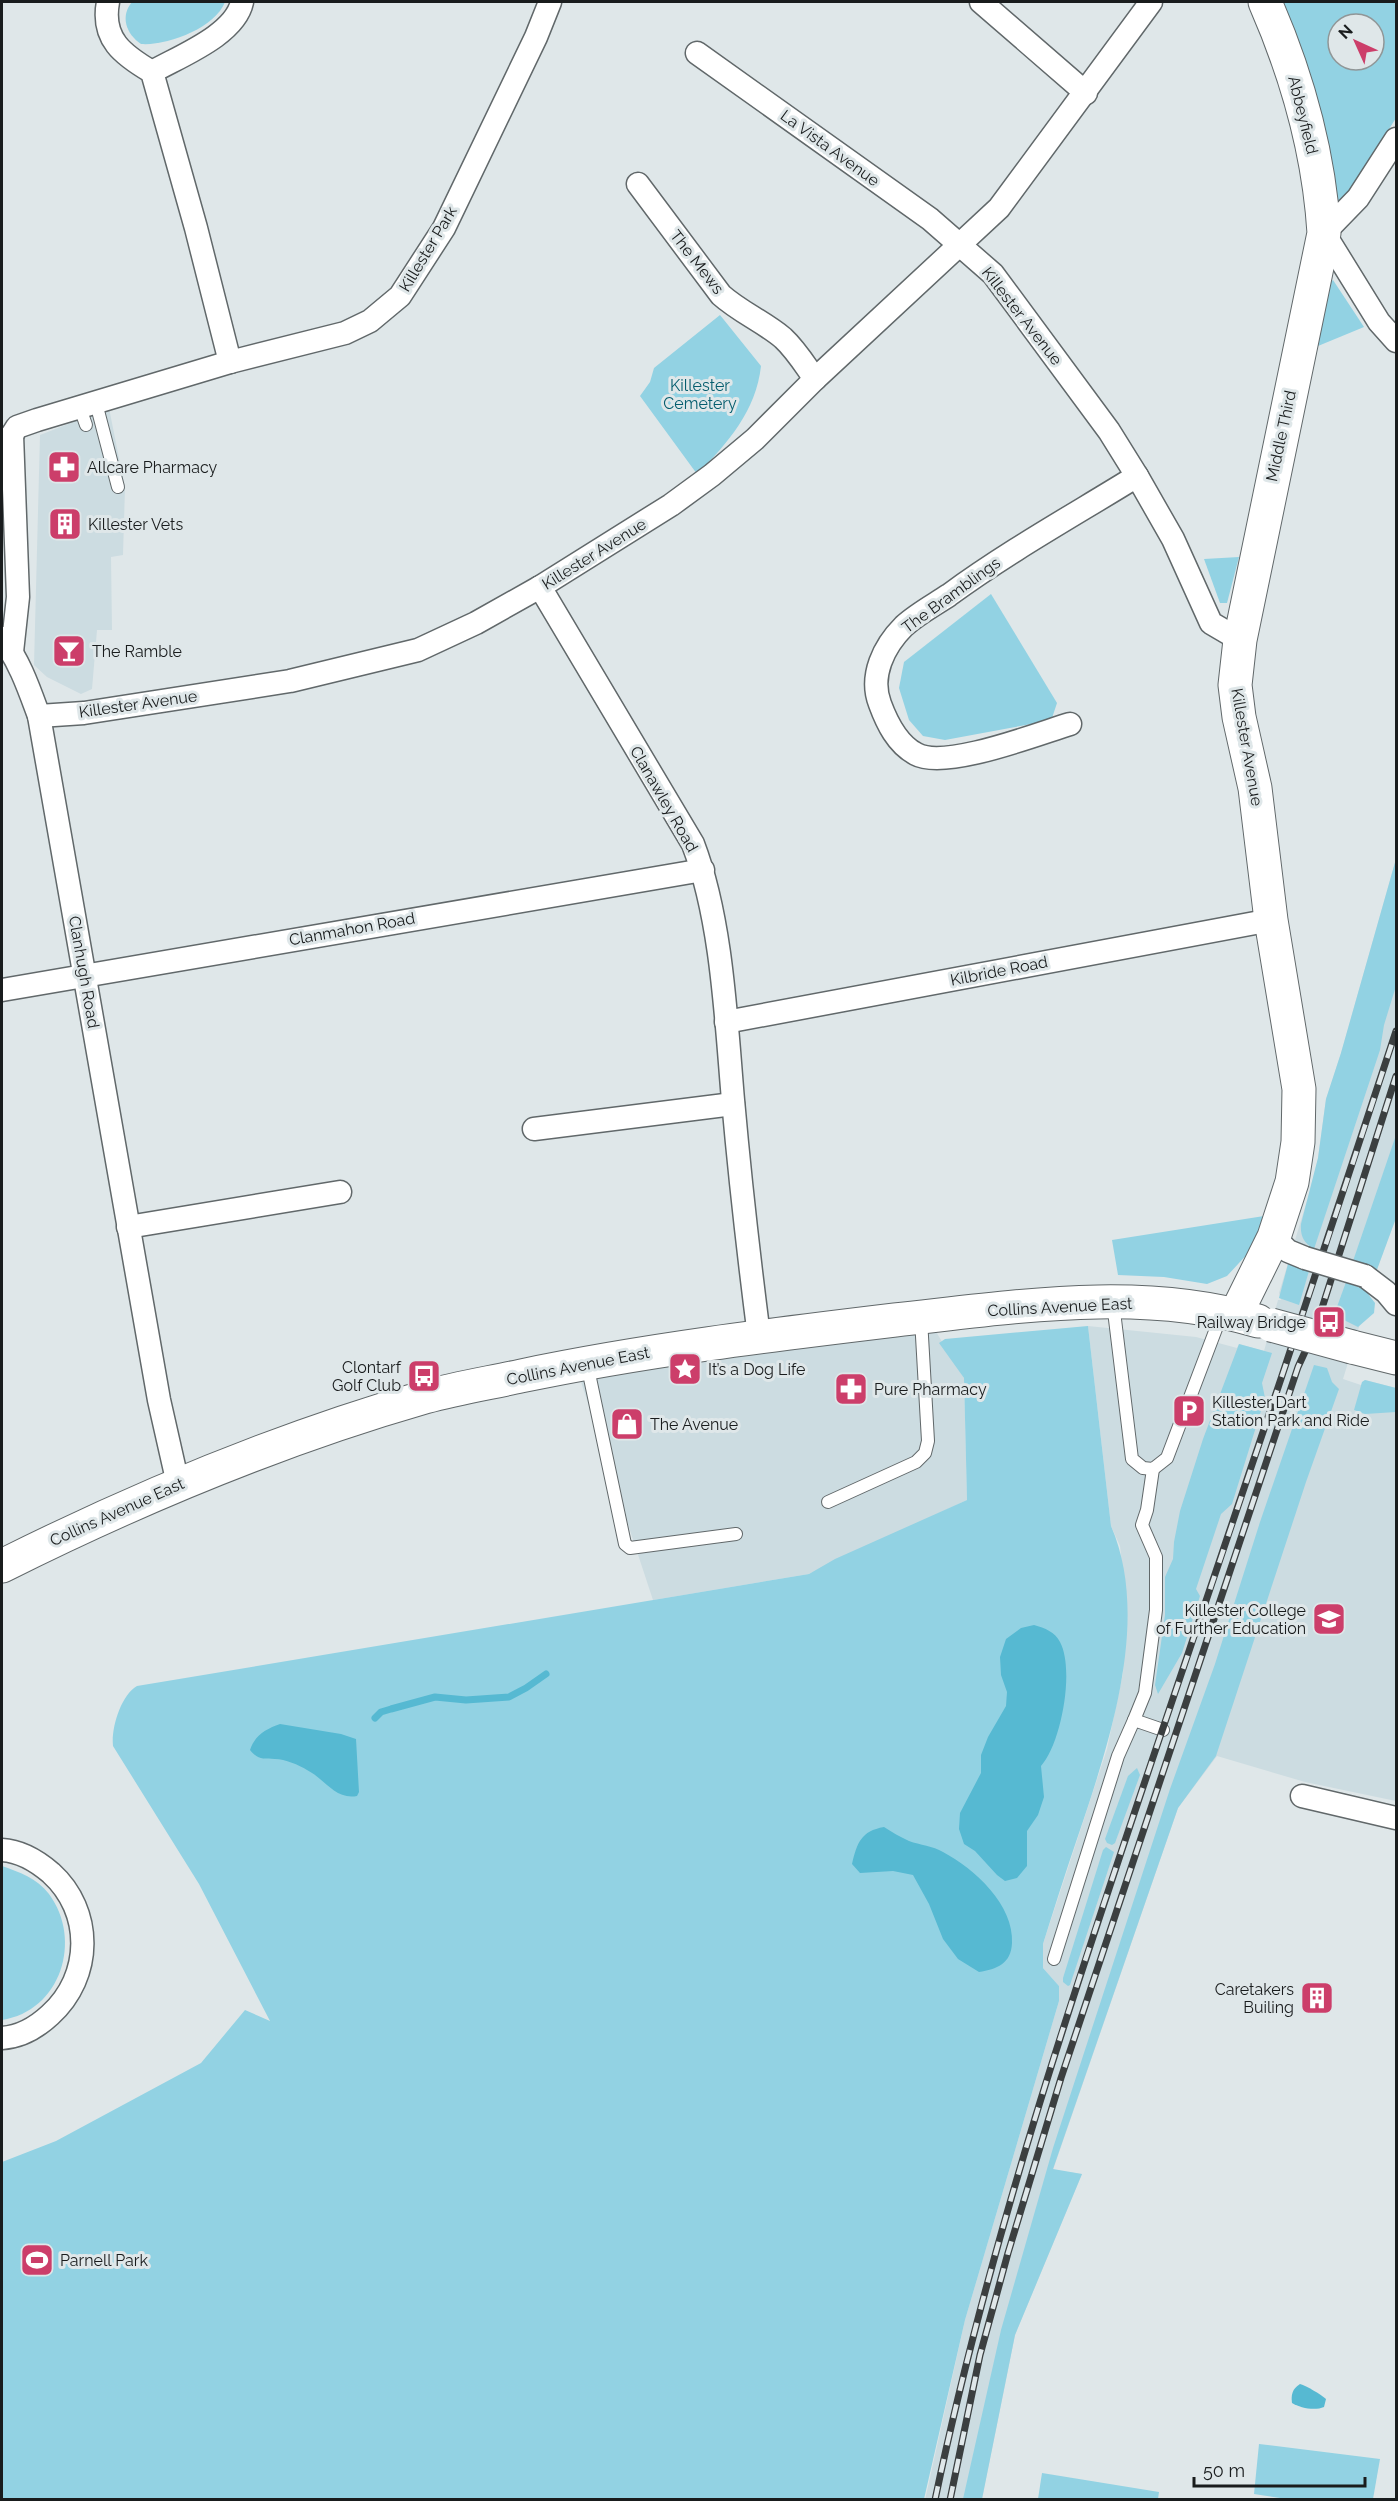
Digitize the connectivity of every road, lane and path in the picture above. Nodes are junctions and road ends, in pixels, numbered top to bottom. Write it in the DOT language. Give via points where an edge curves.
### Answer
graph roads {
  1 [pos="108,2"];
  2 [pos="242,2"];
  3 [pos="550,2"];
  4 [pos="981,2"];
  5 [pos="1151,2"];
  6 [pos="1265,2"];
  7 [pos="697,52"];
  8 [pos="152,72"];
  9 [pos="1086,93"];
  10 [pos="1396,139"];
  11 [pos="638,184"];
  12 [pos="1324,233"];
  13 [pos="962,244"];
  14 [pos="1396,341"];
  15 [pos="230,362"];
  16 [pos="816,379"];
  17 [pos="87,412"];
  18 [pos="7,432"];
  19 [pos="1137,476"];
  20 [pos="118,487"];
  21 [pos="540,587"];
  22 [pos="1240,640"];
  23 [pos="7,645"];
  24 [pos="39,716"];
  25 [pos="1070,724"];
  26 [pos="703,870"];
  27 [pos="1271,920"];
  28 [pos="84,974"];
  29 [pos="2,990"];
  30 [pos="726,1022"];
  31 [pos="733,1104"];
  32 [pos="534,1129"];
  33 [pos="339,1192"];
  34 [pos="128,1227"];
  35 [pos="1274,1237"];
  36 [pos="1113,1301"];
  37 [pos="1396,1304"];
  38 [pos="1229,1313"];
  39 [pos="921,1317"];
  40 [pos="759,1336"];
  41 [pos="1396,1358"];
  42 [pos="587,1362"];
  43 [pos="1153,1469"];
  44 [pos="178,1484"];
  45 [pos="828,1502"];
  46 [pos="736,1534"];
  47 [pos="2,1566"];
  48 [pos="1134,1720"];
  49 [pos="1162,1730"];
  50 [pos="1302,1796"];
  51 [pos="1396,1818"];
  52 [pos="2,1850"];
  53 [pos="1054,1959"];
  54 [pos="2,2038"];
  1 -- 8 [label="street" via="108,27 117,47"];
  2 -- 8 [label="street" via="234,21 218,35"];
  3 -- 15 [label="street, Killester Park" via="444,228 400,296 370,321 345,333"];
  4 -- 9 [label="street"];
  5 -- 9 [label="street"];
  6 -- 12 [label="main road, Abbeyfield" via="1293,73 1310,137 1321,191"];
  7 -- 13 [label="street, La Vista Avenue"];
  8 -- 15 [label="street"];
  9 -- 13 [label="street" via="999,208"];
  10 -- 12 [label="street" via="1358,198"];
  11 -- 16 [label="street, The Mews" via="721,295 782,337"];
  12 -- 14 [label="street"];
  12 -- 22 [label="main road, Middle Third"];
  13 -- 16 [label="street, Killester Avenue"];
  13 -- 19 [label="street, Killester Avenue" via="993,274 1109,431"];
  15 -- 17 [label="street, Killester Park"];
  16 -- 21 [label="street, Killester Avenue" via="712,475"];
  17 -- 18 [label="street, Killester Park"];
  17 -- 20 [label="lane"];
  18 -- 23 [label="street" via="18,597"];
  19 -- 22 [label="street, Killester Avenue" via="1173,539 1211,623"];
  19 -- 25 [label="street, The Bramblings" via="983,570 905,625 887,646 878,670 875,692 887,724 917,755 939,760"];
  21 -- 24 [label="street, Killester Avenue" via="418,650 290,681 84,713"];
  21 -- 26 [label="street, Clanawley Road" via="693,844"];
  22 -- 27 [label="main road, Killester Avenue" via="1235,686 1255,788"];
  23 -- 24 [label="street"];
  24 -- 28 [label="street, Clanhugh Road"];
  26 -- 28 [label="street, Clanmahon Road"];
  26 -- 30 [label="street, Clanawley Road"];
  27 -- 30 [label="street, Kilbride Road"];
  27 -- 35 [label="main road, Killester Avenue" via="1299,1089 1292,1182"];
  28 -- 29 [label="street, Clanmahon Road"];
  28 -- 34 [label="street, Clanhugh Road"];
  30 -- 31 [label="street, Clanawley Road"];
  31 -- 32 [label="street"];
  31 -- 40 [label="street, Clanawley Road"];
  33 -- 34 [label="street"];
  34 -- 44 [label="street, Clanhugh Road"];
  35 -- 37 [label="street, bridge" via="1288,1251 1365,1276"];
  35 -- 38 [label="main road, Killester Avenue"];
  36 -- 38 [label="main road, Collins Avenue East"];
  36 -- 39 [label="main road, Collins Avenue East"];
  36 -- 43 [label="lane" via="1132,1459 1143,1468"];
  38 -- 41 [label="main road, Collins Avenue East, bridge"];
  38 -- 43 [label="lane" via="1167,1458"];
  39 -- 40 [label="main road, Collins Avenue East"];
  39 -- 45 [label="lane" via="928,1441 925,1453 915,1462"];
  40 -- 42 [label="main road, Collins Avenue East"];
  42 -- 44 [label="main road, Collins Avenue East" via="429,1396 307,1433"];
  42 -- 46 [label="lane" via="625,1544 630,1548"];
  43 -- 48 [label="lane" via="1142,1525 1156,1557 1156,1610 1145,1693"];
  44 -- 47 [label="main road, Collins Avenue East"];
  48 -- 49 [label="lane"];
  48 -- 53 [label="lane" via="1118,1756"];
  50 -- 51 [label="street"];
  52 -- 54 [label="street" via="40,1863 64,1885 79,1913 84,1944 78,1975 63,2003 40,2025"];
}
